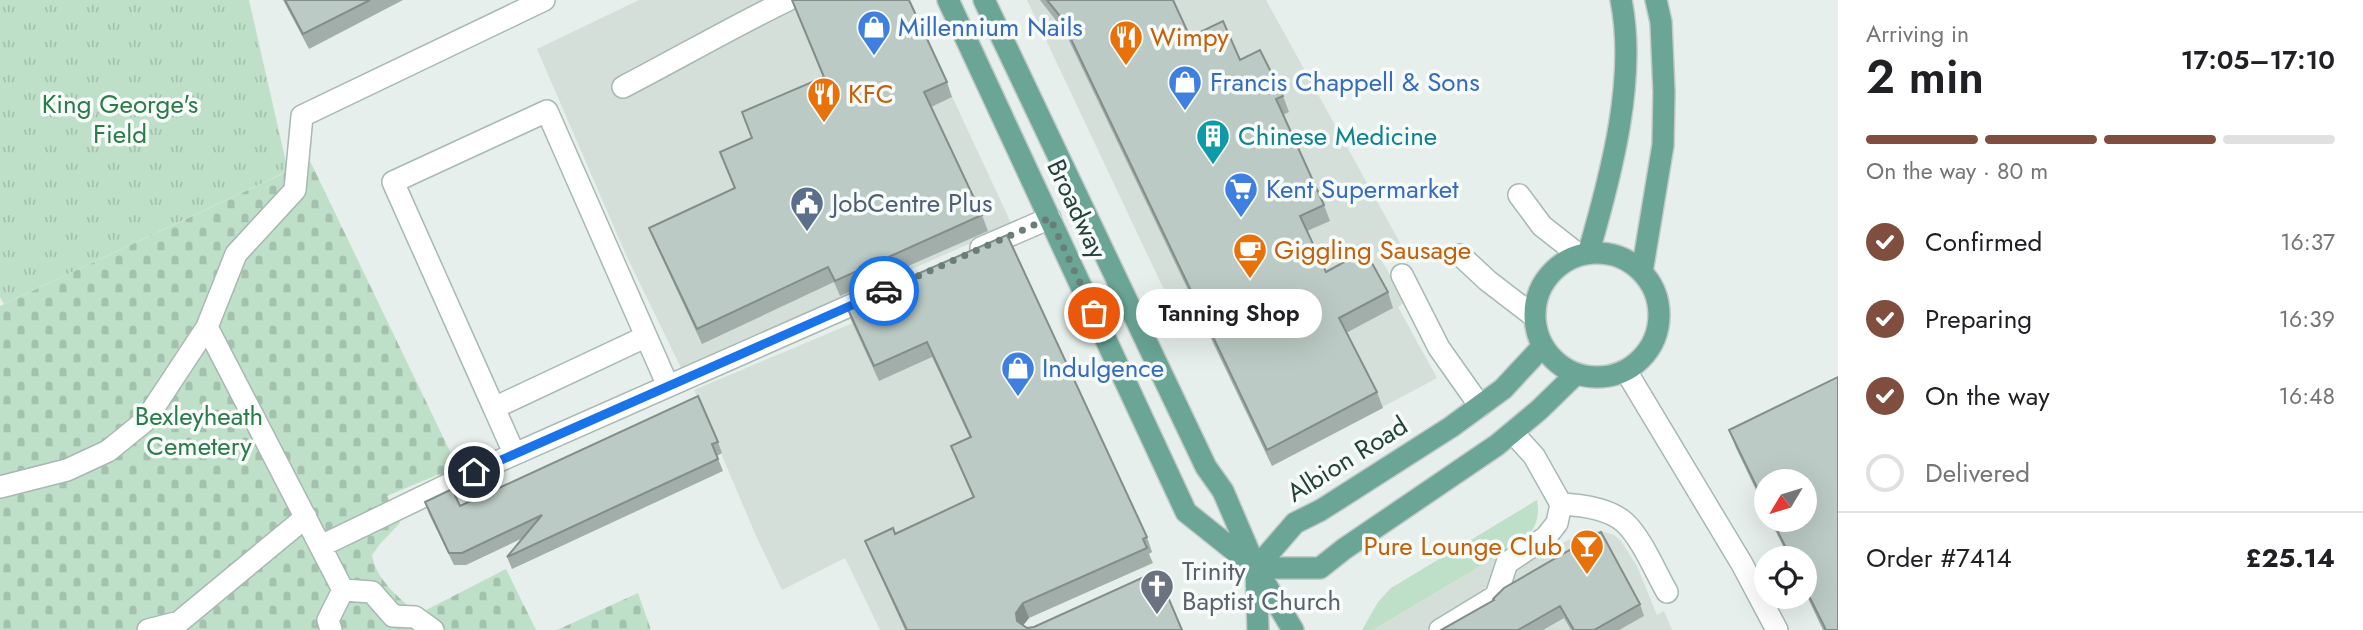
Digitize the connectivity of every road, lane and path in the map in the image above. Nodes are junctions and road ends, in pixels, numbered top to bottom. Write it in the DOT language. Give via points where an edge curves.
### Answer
graph roads {
  1 [pos="544,0"];
  2 [pos="788,0"];
  3 [pos="948,0"];
  4 [pos="984,0"];
  5 [pos="1621,0"];
  6 [pos="1656,0"];
  7 [pos="623,87"];
  8 [pos="1519,195"];
  9 [pos="1050,218"];
  10 [pos="1584,253"];
  11 [pos="1460,255"];
  12 [pos="961,257"];
  13 [pos="1642,272"];
  14 [pos="1402,275"];
  15 [pos="884,291"];
  16 [pos="1535,317"];
  17 [pos="207,327"];
  18 [pos="645,337"];
  19 [pos="1544,346"];
  20 [pos="1626,371"];
  21 [pos="1576,374"];
  22 [pos="668,386"];
  23 [pos="1480,406"];
  24 [pos="494,408"];
  25 [pos="1513,433"];
  26 [pos="514,453"];
  27 [pos="0,487"];
  28 [pos="1561,504"];
  29 [pos="306,517"];
  30 [pos="321,546"];
  31 [pos="1256,568"];
  32 [pos="344,590"];
  33 [pos="1667,592"];
  34 [pos="394,623"];
  35 [pos="148,630"];
  36 [pos="331,630"];
  37 [pos="433,630"];
  38 [pos="1258,630"];
  39 [pos="1293,630"];
  40 [pos="1440,630"];
  41 [pos="1777,630"];
  1 -- 17 [label="street" via="302,116 295,190 236,254"];
  2 -- 7 [label="street"];
  3 -- 9 [label="main road, Broadway"];
  4 -- 31 [label="main road, Broadway"];
  5 -- 10 [label="main road" via="1627,71 1605,193"];
  6 -- 13 [label="main road" via="1661,22 1663,145"];
  8 -- 10 [label="street" via="1542,226"];
  9 -- 12 [label="street"];
  9 -- 31 [label="main road, Broadway" via="1186,512"];
  10 -- 13 [label="main road" via="1613,255"];
  10 -- 16 [label="main road" via="1548,276 1539,292"];
  11 -- 16 [label="street"];
  13 -- 20 [label="main road" via="1659,305 1659,327 1651,347"];
  14 -- 23 [label="street" via="1440,348"];
  15 -- 22 [label="street"];
  16 -- 19 [label="main road"];
  17 -- 27 [label="street" via="145,421 108,451 68,470"];
  17 -- 29 [label="street"];
  18 -- 22 [label="street"];
  18 -- 24 [label="street"];
  18 -- 24 [label="street" via="547,111 393,182"];
  19 -- 21 [label="main road" via="1557,363"];
  19 -- 23 [label="main road, Albion Road"];
  20 -- 21 [label="main road" via="1597,378"];
  20 -- 41 [label="street"];
  21 -- 25 [label="main road"];
  22 -- 26 [label="street"];
  23 -- 31 [label="main road, Albion Road" via="1368,481 1295,523"];
  24 -- 26 [label="street"];
  25 -- 28 [label="street" via="1534,456"];
  25 -- 31 [label="main road" via="1320,568"];
  26 -- 30 [label="street"];
  28 -- 33 [label="street" via="1601,510 1622,520"];
  28 -- 40 [label="street" via="1558,523 1546,537 1507,564 1496,596"];
  29 -- 30 [label="street"];
  29 -- 35 [label="street" via="179,622"];
  30 -- 32 [label="street"];
  31 -- 38 [label="main road, Broadway"];
  31 -- 39 [label="main road, Broadway"];
  32 -- 34 [label="street" via="372,592"];
  32 -- 36 [label="street" via="328,620"];
  34 -- 37 [label="street" via="415,617"];
}
